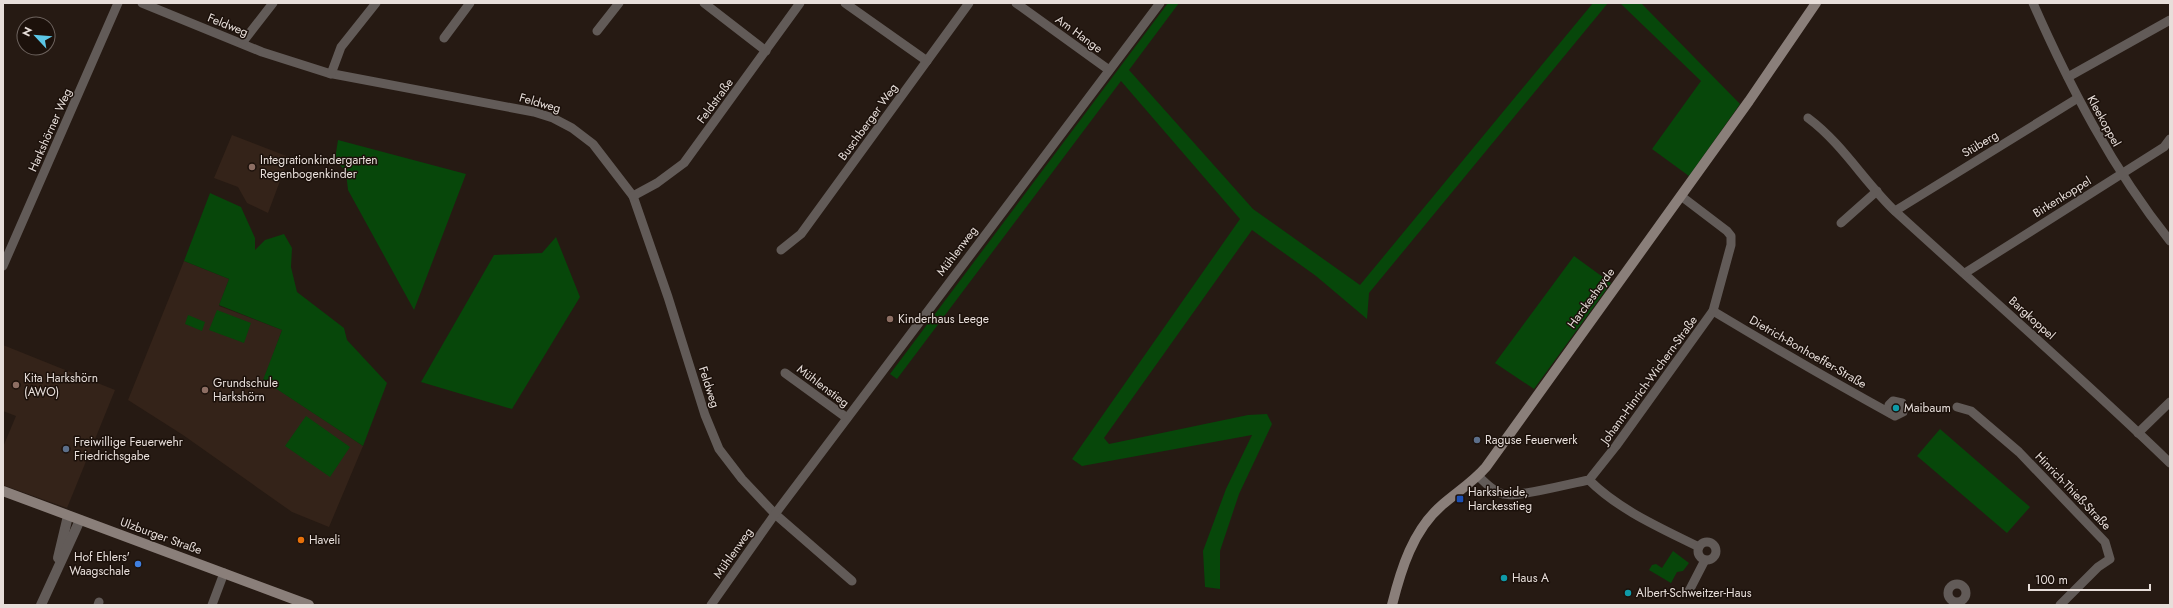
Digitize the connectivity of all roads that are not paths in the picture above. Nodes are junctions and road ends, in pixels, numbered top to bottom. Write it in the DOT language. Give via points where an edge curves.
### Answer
graph roads {
  1 [pos="118,3"];
  2 [pos="142,3"];
  3 [pos="273,3"];
  4 [pos="376,3"];
  5 [pos="470,3"];
  6 [pos="619,3"];
  7 [pos="704,3"];
  8 [pos="800,3"];
  9 [pos="845,3"];
  10 [pos="969,3"];
  11 [pos="1016,3"];
  12 [pos="1160,3"];
  13 [pos="1816,3"];
  14 [pos="2033,3"];
  15 [pos="2170,20"];
  16 [pos="597,31"];
  17 [pos="444,38"];
  18 [pos="242,43"];
  19 [pos="766,51"];
  20 [pos="927,61"];
  21 [pos="1109,70"];
  22 [pos="331,74"];
  23 [pos="2068,78"];
  24 [pos="2078,98"];
  25 [pos="1808,118"];
  26 [pos="2170,139"];
  27 [pos="2121,174"];
  28 [pos="1877,191"];
  29 [pos="633,196"];
  30 [pos="1681,196"];
  31 [pos="1895,212"];
  32 [pos="1841,223"];
  33 [pos="2170,240"];
  34 [pos="781,250"];
  35 [pos="3,266"];
  36 [pos="1965,273"];
  37 [pos="1713,311"];
  38 [pos="786,373"];
  39 [pos="2170,402"];
  40 [pos="1957,407"];
  41 [pos="1890,414"];
  42 [pos="847,418"];
  43 [pos="2138,432"];
  44 [pos="2170,463"];
  45 [pos="1478,476"];
  46 [pos="1589,480"];
  47 [pos="3,491"];
  48 [pos="775,514"];
  49 [pos="68,516"];
  50 [pos="80,520"];
  51 [pos="1699,547"];
  52 [pos="1705,560"];
  53 [pos="56,570"];
  54 [pos="224,573"];
  55 [pos="852,582"];
  56 [pos="1689,591"];
  57 [pos="41,605"];
  58 [pos="212,605"];
  59 [pos="309,605"];
  60 [pos="711,605"];
  61 [pos="1392,605"];
  62 [pos="2060,605"];
  1 -- 35 [label="street, Harkshörner Weg"];
  2 -- 18 [label="street, Feldweg"];
  3 -- 18 [label="street"];
  4 -- 22 [label="street" via="341,46"];
  5 -- 17 [label="street"];
  6 -- 16 [label="street"];
  7 -- 19 [label="street"];
  8 -- 19 [label="street, Feldstraße"];
  9 -- 20 [label="street"];
  10 -- 20 [label="street, Buschberger Weg"];
  11 -- 21 [label="street, Am Hange"];
  12 -- 21 [label="street, Mühlenweg"];
  13 -- 30 [label="main road, Harckesheyde"];
  14 -- 23 [label="street, Kleekoppel"];
  15 -- 23 [label="street"];
  18 -- 22 [label="street, Feldweg" via="295,64"];
  19 -- 29 [label="street, Feldstraße" via="684,163 657,183"];
  20 -- 34 [label="street, Buschberger Weg" via="801,234"];
  21 -- 42 [label="street, Mühlenweg"];
  22 -- 29 [label="street, Feldweg" via="534,112 553,118 593,144"];
  23 -- 24 [label="street, Kleekoppel"];
  24 -- 27 [label="street, Kleekoppel"];
  24 -- 31 [label="street, Stüberg"];
  25 -- 28 [label="street, Bargkoppel" via="1829,134"];
  26 -- 27 [label="street, Birkenkoppel" via="2164,147"];
  27 -- 33 [label="street, Kleekoppel"];
  27 -- 36 [label="street, Birkenkoppel"];
  28 -- 31 [label="street, Bargkoppel"];
  28 -- 32 [label="street"];
  29 -- 48 [label="street, Feldweg" via="668,296 705,415 719,449 742,479"];
  30 -- 37 [label="street, Johann-Hinrich-Wichern-Straße" via="1728,231 1731,236 1731,245"];
  30 -- 45 [label="main road, Harckesheyde"];
  31 -- 36 [label="street, Bargkoppel"];
  36 -- 43 [label="street, Bargkoppel"];
  37 -- 41 [label="street, Dietrich-Bonhoeffer-Straße"];
  37 -- 46 [label="street, Johann-Hinrich-Wichern-Straße"];
  38 -- 42 [label="street, Mühlenstieg"];
  39 -- 43 [label="street"];
  40 -- 62 [label="street, Hinrich-Thieß-Straße" via="1971,411 2019,452 2105,542 2110,559 2098,567"];
  42 -- 48 [label="street, Mühlenweg"];
  43 -- 44 [label="street, Bargkoppel"];
  45 -- 46 [label="street" via="1488,486 1503,494 1534,491"];
  45 -- 61 [label="main road, Harckesheyde" via="1442,505 1421,527 1410,548"];
  46 -- 51 [label="street" via="1604,495"];
  47 -- 49 [label="main road, Ulzburger Straße"];
  48 -- 55 [label="street"];
  48 -- 60 [label="street, Mühlenweg"];
  49 -- 50 [label="main road, Ulzburger Straße"];
  49 -- 53 [label="street"];
  50 -- 53 [label="street"];
  50 -- 54 [label="main road, Ulzburger Straße"];
  51 -- 52 [label="street" via="1699,555"];
  51 -- 52 [label="street" via="1709,541 1717,548 1714,558"];
  52 -- 56 [label="street"];
  53 -- 57 [label="street"];
  54 -- 58 [label="street"];
  54 -- 59 [label="main road, Ulzburger Straße"];
}
